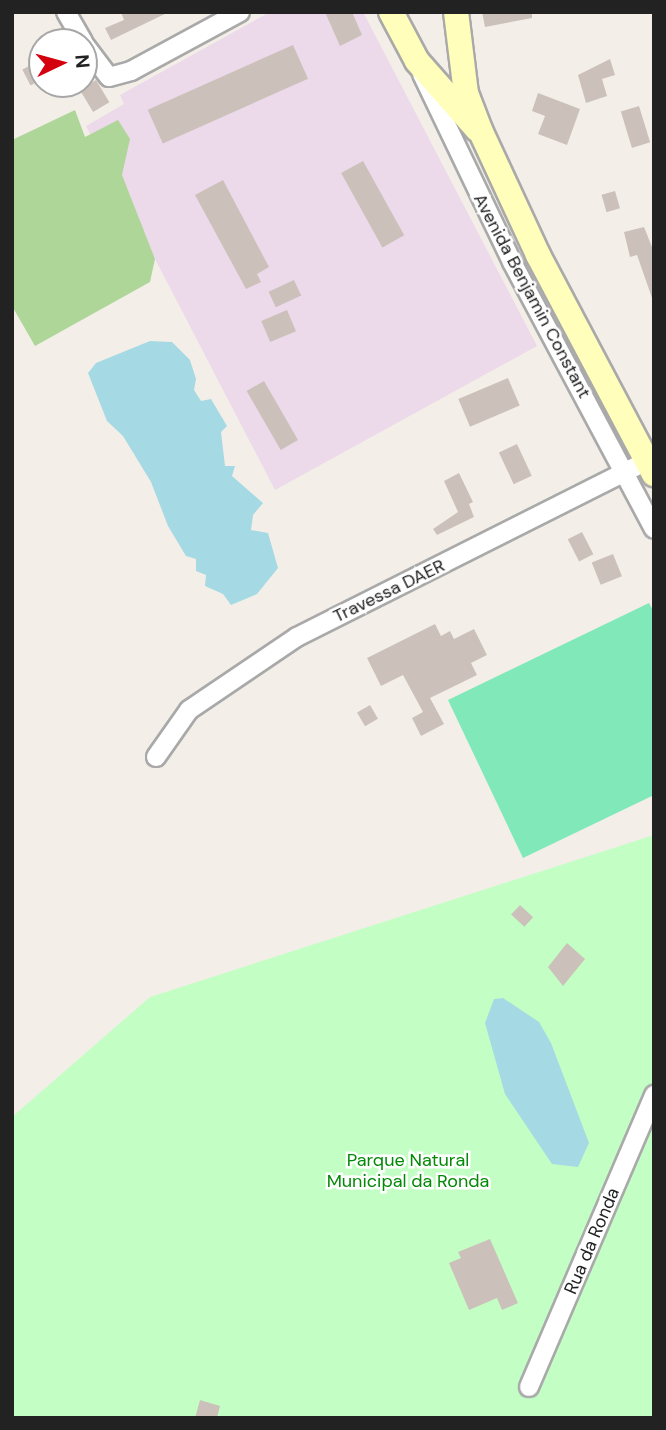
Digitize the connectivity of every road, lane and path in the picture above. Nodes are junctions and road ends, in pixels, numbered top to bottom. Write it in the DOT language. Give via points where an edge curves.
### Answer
graph roads {
  1 [pos="66,12"];
  2 [pos="240,12"];
  3 [pos="391,12"];
  4 [pos="456,12"];
  5 [pos="75,28"];
  6 [pos="458,42"];
  7 [pos="417,61"];
  8 [pos="98,63"];
  9 [pos="481,132"];
  10 [pos="648,453"];
  11 [pos="625,474"];
  12 [pos="654,528"];
  13 [pos="156,757"];
  14 [pos="654,1095"];
  15 [pos="529,1387"];
  1 -- 5 [label="street"];
  2 -- 8 [label="street" via="131,71 109,77"];
  3 -- 7 [label="main road"];
  4 -- 6 [label="main road, Avenida Benjamin Constant"];
  6 -- 7 [label="main road" via="437,61"];
  6 -- 9 [label="main road, Avenida Benjamin Constant" via="466,93"];
  7 -- 9 [label="main road" via="460,115"];
  7 -- 11 [label="street, Avenida Benjamin Constant" via="434,106 512,262"];
  9 -- 10 [label="main road, Avenida Benjamin Constant" via="538,255"];
  10 -- 11 [label="street, Travessa DAER"];
  11 -- 12 [label="street, Avenida Benjamin Constant"];
  11 -- 13 [label="street, Travessa DAER" via="297,637 189,710"];
  14 -- 15 [label="street, Rua da Ronda"];
}
